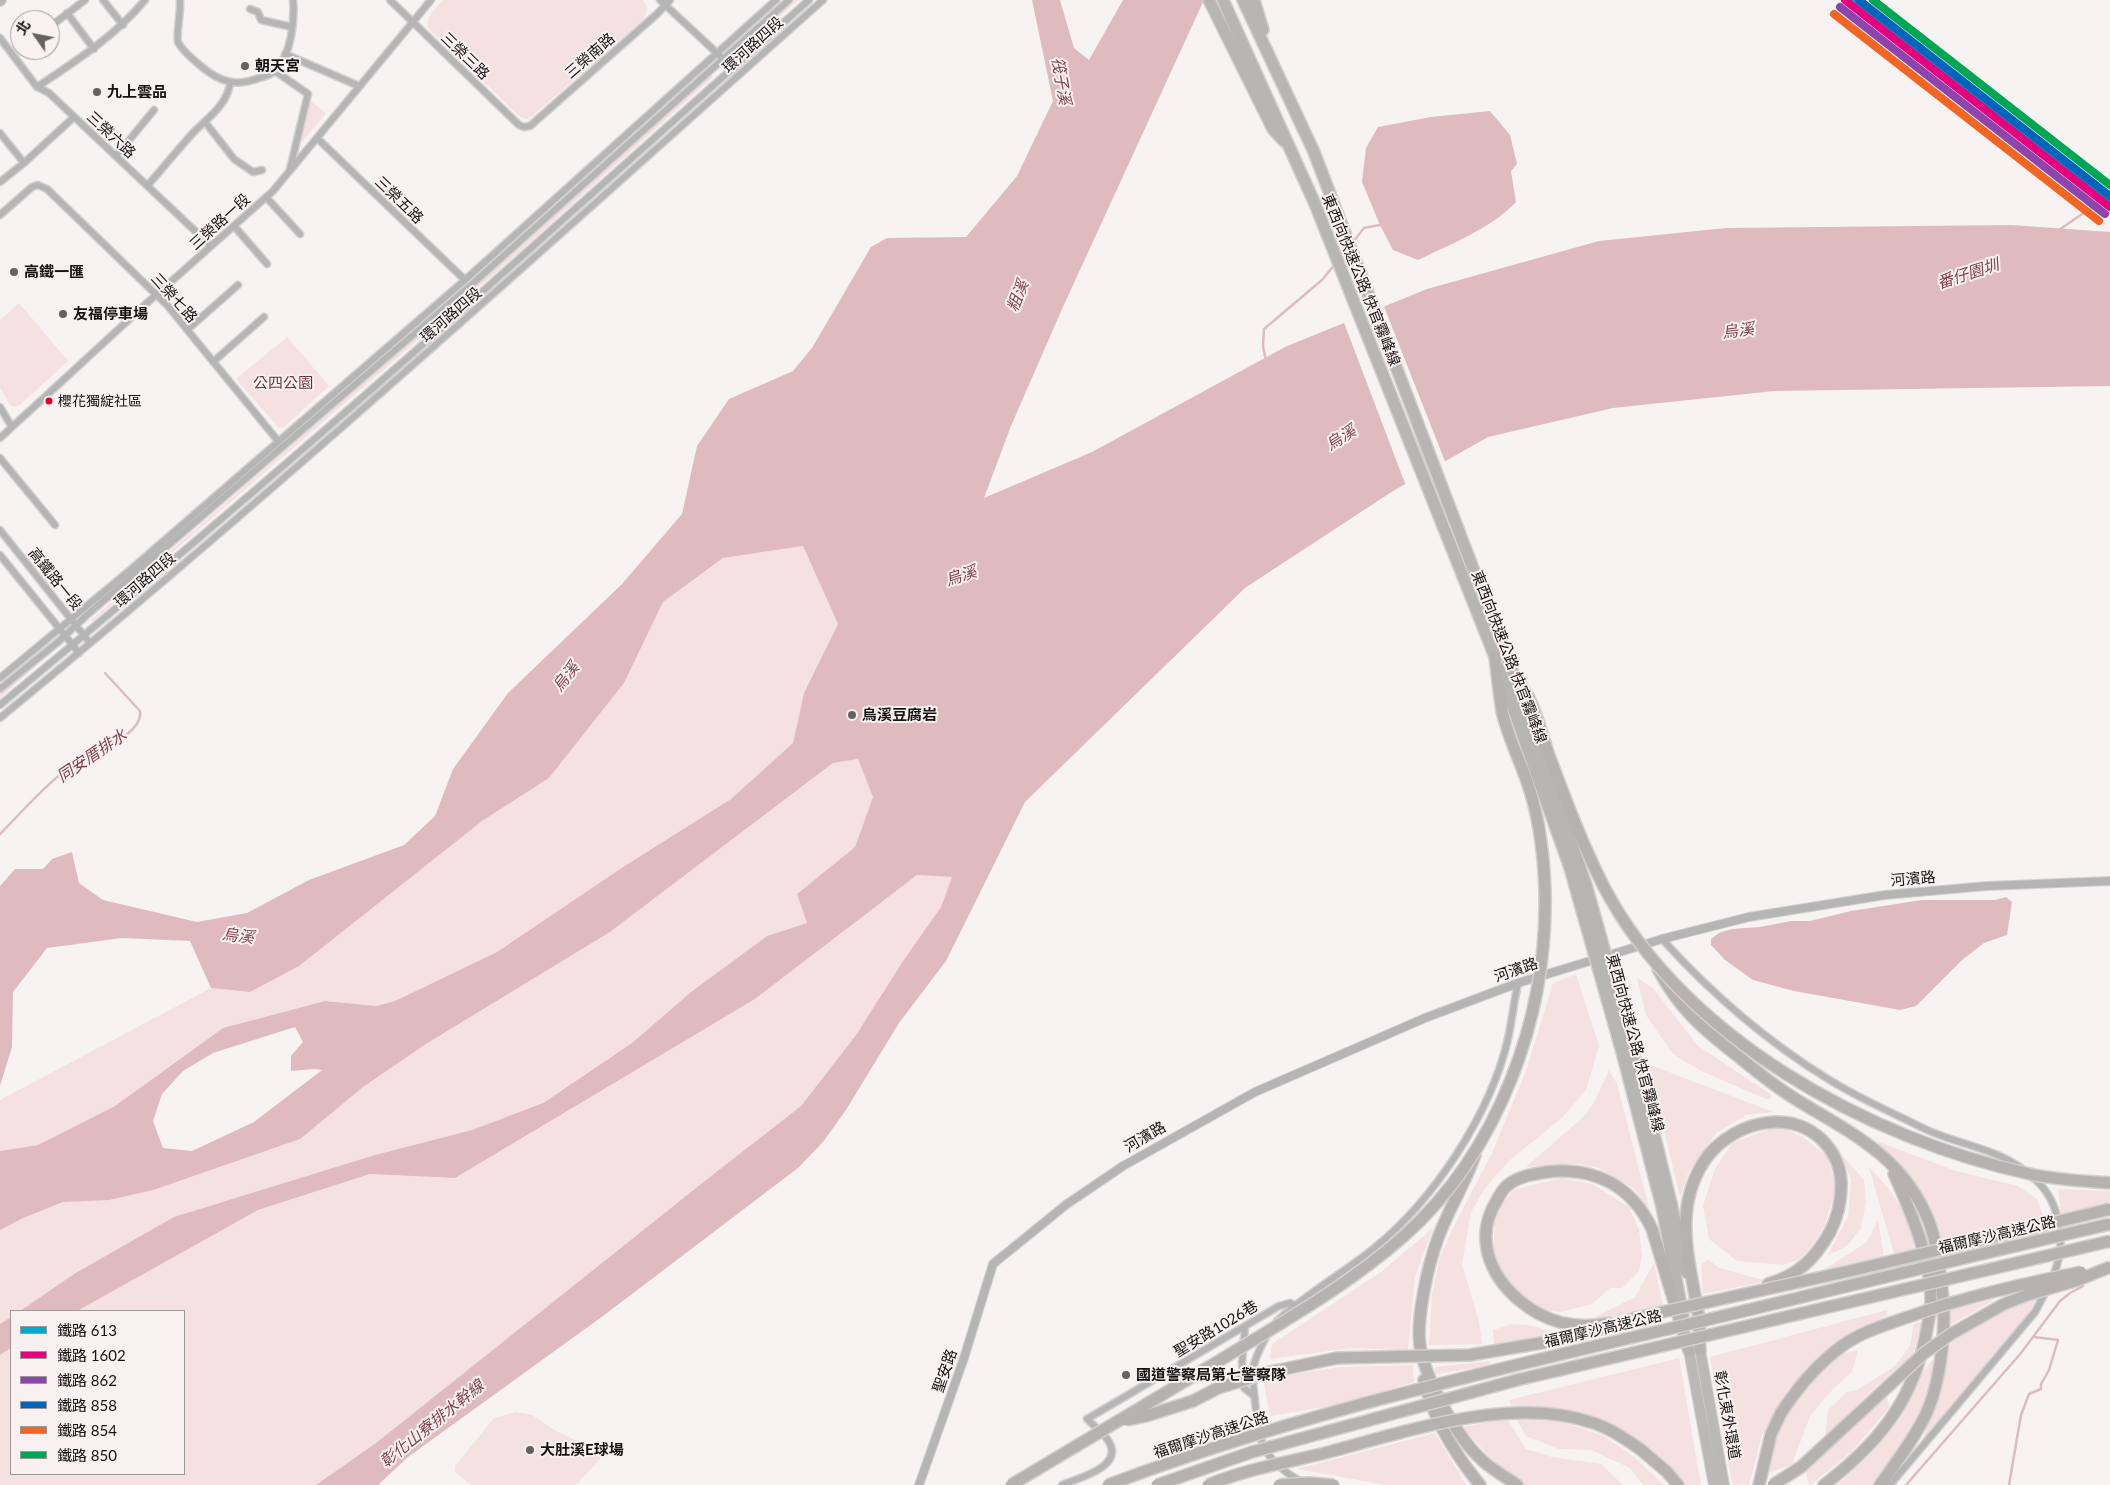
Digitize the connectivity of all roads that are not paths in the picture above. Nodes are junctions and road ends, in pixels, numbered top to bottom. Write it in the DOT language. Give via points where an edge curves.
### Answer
graph roads {
  1 [pos="84,0"];
  2 [pos="103,0"];
  3 [pos="145,0"];
  4 [pos="180,0"];
  5 [pos="293,0"];
  6 [pos="390,0"];
  7 [pos="431,0"];
  8 [pos="776,0"];
  9 [pos="789,0"];
  10 [pos="809,0"];
  11 [pos="823,0"];
  12 [pos="1209,0"];
  13 [pos="1223,0"];
  14 [pos="1243,0"];
  15 [pos="1254,0"];
  16 [pos="665,2"];
  17 [pos="250,9"];
  18 [pos="67,13"];
  19 [pos="60,19"];
  20 [pos="413,22"];
  21 [pos="123,25"];
  22 [pos="292,27"];
  23 [pos="0,38"];
  24 [pos="94,49"];
  25 [pos="1267,49"];
  26 [pos="286,54"];
  27 [pos="717,54"];
  28 [pos="723,59"];
  29 [pos="732,68"];
  30 [pos="275,71"];
  31 [pos="739,74"];
  32 [pos="230,83"];
  33 [pos="359,86"];
  34 [pos="37,87"];
  35 [pos="154,110"];
  36 [pos="74,117"];
  37 [pos="205,122"];
  38 [pos="524,127"];
  39 [pos="0,133"];
  40 [pos="317,138"];
  41 [pos="1292,150"];
  42 [pos="116,156"];
  43 [pos="24,163"];
  44 [pos="262,170"];
  45 [pos="290,171"];
  46 [pos="0,182"];
  47 [pos="148,185"];
  48 [pos="266,197"];
  49 [pos="0,215"];
  50 [pos="234,226"];
  51 [pos="300,234"];
  52 [pos="211,246"];
  53 [pos="267,264"];
  54 [pos="465,280"];
  55 [pos="238,285"];
  56 [pos="156,294"];
  57 [pos="264,317"];
  58 [pos="187,330"];
  59 [pos="213,362"];
  60 [pos="0,407"];
  61 [pos="12,427"];
  62 [pos="0,438"];
  63 [pos="278,441"];
  64 [pos="0,458"];
  65 [pos="55,525"];
  66 [pos="0,530"];
  67 [pos="0,555"];
  68 [pos="71,619"];
  69 [pos="76,626"];
  70 [pos="60,629"];
  71 [pos="65,636"];
  72 [pos="84,636"];
  73 [pos="90,643"];
  74 [pos="73,645"];
  75 [pos="79,653"];
  76 [pos="1495,657"];
  77 [pos="1513,673"];
  78 [pos="0,678"];
  79 [pos="0,689"];
  80 [pos="0,705"];
  81 [pos="0,718"];
  82 [pos="2110,881"];
  83 [pos="1662,940"];
  84 [pos="1652,956"];
  85 [pos="1518,983"];
  86 [pos="1475,1154"];
  87 [pos="1887,1160"];
  88 [pos="2110,1182"];
  89 [pos="1666,1205"];
  90 [pos="2110,1209"];
  91 [pos="2110,1224"];
  92 [pos="2110,1241"];
  93 [pos="993,1264"];
  94 [pos="2110,1266"];
  95 [pos="1736,1295"];
  96 [pos="1294,1305"];
  97 [pos="1635,1318"];
  98 [pos="1245,1327"];
  99 [pos="1420,1346"];
  100 [pos="1695,1350"];
  101 [pos="1254,1396"];
  102 [pos="1117,1422"];
  103 [pos="919,1485"];
  104 [pos="1011,1485"];
  105 [pos="1062,1485"];
  106 [pos="1108,1485"];
  107 [pos="1157,1485"];
  108 [pos="1208,1485"];
  109 [pos="1279,1485"];
  110 [pos="1309,1485"];
  111 [pos="1334,1485"];
  112 [pos="1480,1485"];
  113 [pos="1517,1485"];
  114 [pos="1678,1485"];
  115 [pos="1714,1485"];
  116 [pos="1724,1485"];
  117 [pos="1759,1485"];
  118 [pos="1773,1485"];
  119 [pos="1824,1485"];
  120 [pos="1880,1485"];
  121 [pos="1890,1485"];
  1 -- 18 [label="street"];
  2 -- 21 [label="street"];
  3 -- 21 [label="street"];
  4 -- 32 [label="street" via="178,42 205,69"];
  5 -- 22 [label="street"];
  6 -- 20 [label="street, 三榮三路"];
  7 -- 20 [label="street, 三榮路一段"];
  8 -- 27 [label="street, 環河路四段"];
  9 -- 28 [label="street, 環河路四段"];
  10 -- 29 [label="street, 環河路四段"];
  11 -- 31 [label="street, 環河路四段"];
  12 -- 41 [label="highway" via="1273,129"];
  13 -- 41 [label="highway, 東西向快速公路 快官霧峰線"];
  14 -- 25 [label="highway, 東西向快速公路 快官霧峰線"];
  15 -- 25 [label="highway"];
  16 -- 27 [label="street"];
  16 -- 38 [label="street, 三榮南路" via="530,126"];
  17 -- 22 [label="street" via="258,12 261,20"];
  18 -- 19 [label="street"];
  18 -- 24 [label="street"];
  20 -- 33 [label="street, 三榮路一段"];
  20 -- 38 [label="street, 三榮三路"];
  21 -- 24 [label="street"];
  22 -- 26 [label="street"];
  23 -- 34 [label="street, 三榮六路"];
  24 -- 34 [label="street"];
  25 -- 77 [label="highway, 東西向快速公路 快官霧峰線" via="1314,152"];
  26 -- 30 [label="street"];
  26 -- 33 [label="street"];
  27 -- 28 [label="street"];
  27 -- 54 [label="street, 環河路四段"];
  28 -- 29 [label="street"];
  28 -- 69 [label="street, 環河路四段" via="471,285"];
  29 -- 31 [label="street"];
  29 -- 72 [label="street, 環河路四段" via="481,294"];
  30 -- 32 [label="street" via="251,81"];
  30 -- 45 [label="street" via="308,94"];
  31 -- 73 [label="street, 環河路四段" via="488,300"];
  32 -- 37 [label="street" via="228,94"];
  33 -- 40 [label="street, 三榮路一段"];
  34 -- 36 [label="street, 三榮六路" via="49,93"];
  35 -- 42 [label="street"];
  36 -- 42 [label="street, 三榮六路"];
  36 -- 43 [label="street"];
  37 -- 44 [label="street" via="224,148 244,167 252,172"];
  37 -- 47 [label="street"];
  39 -- 43 [label="street"];
  40 -- 45 [label="street, 三榮路一段"];
  40 -- 54 [label="street, 三榮五路"];
  41 -- 76 [label="highway, 東西向快速公路 快官霧峰線"];
  42 -- 47 [label="street, 三榮六路"];
  43 -- 46 [label="street"];
  45 -- 48 [label="street, 三榮路一段"];
  47 -- 52 [label="street, 三榮六路"];
  48 -- 50 [label="street, 三榮路一段"];
  48 -- 51 [label="street"];
  49 -- 56 [label="street, 三榮七路" via="27,191 38,185 46,189"];
  50 -- 52 [label="street, 三榮路一段"];
  50 -- 53 [label="street"];
  52 -- 56 [label="street, 三榮路一段"];
  54 -- 63 [label="street, 環河路四段"];
  55 -- 58 [label="street"];
  56 -- 58 [label="street, 三榮七路"];
  56 -- 61 [label="street, 三榮路一段"];
  57 -- 59 [label="street"];
  58 -- 59 [label="street, 三榮七路"];
  59 -- 63 [label="street, 三榮七路"];
  60 -- 61 [label="street"];
  61 -- 62 [label="street, 三榮路一段"];
  63 -- 68 [label="street, 環河路四段"];
  64 -- 65 [label="street"];
  66 -- 68 [label="street, 高鐵路一段"];
  67 -- 70 [label="street, 高鐵路一段"];
  68 -- 69 [label="street, 高鐵路一段"];
  68 -- 70 [label="street, 環河路四段"];
  69 -- 71 [label="street, 環河路四段"];
  69 -- 72 [label="street, 高鐵路一段"];
  70 -- 71 [label="street, 高鐵路一段"];
  70 -- 78 [label="street, 環河路四段"];
  71 -- 74 [label="street, 高鐵路一段"];
  71 -- 79 [label="street, 環河路四段"];
  72 -- 73 [label="street, 高鐵路一段"];
  72 -- 74 [label="street, 環河路四段"];
  73 -- 75 [label="street, 環河路四段"];
  74 -- 75 [label="street, 高鐵路一段"];
  74 -- 80 [label="street, 環河路四段"];
  75 -- 81 [label="street, 環河路四段"];
  76 -- 86 [label="highway, bridge" via="1502,712 1531,794 1542,850 1544,931 1541,962 1518,1064"];
  76 -- 89 [label="highway, 東西向快速公路 快官霧峰線, bridge" via="1570,868"];
  77 -- 84 [label="highway, bridge" via="1529,699 1559,782 1604,887 1618,912"];
  77 -- 89 [label="highway, 東西向快速公路 快官霧峰線, bridge" via="1586,885 1640,1077"];
  82 -- 83 [label="street, 河濱路" via="1987,886 1885,895 1749,917"];
  83 -- 85 [label="street, 河濱路"];
  83 -- 121 [label="street" via="1716,995 1828,1079 1928,1131 2006,1158 2037,1181 2050,1197 2057,1213 2061,1244 2057,1269 2035,1312"];
  84 -- 87 [label="highway, bridge" via="1680,1003 1708,1033 1766,1079 1872,1146"];
  84 -- 88 [label="highway, bridge" via="1692,1002 1729,1034 1794,1079 1849,1110 1969,1159 2031,1175"];
  85 -- 93 [label="street, 河濱路" via="1425,1018 1255,1092 1123,1166 1067,1204"];
  85 -- 96 [label="street" via="1508,1039 1491,1086 1465,1140 1439,1180 1417,1207 1374,1248"];
  86 -- 99 [label="highway, bridge" via="1437,1239 1422,1304"];
  86 -- 102 [label="highway, bridge" via="1412,1229 1375,1260 1279,1324"];
  87 -- 119 [label="highway" via="1909,1207 1929,1277 1931,1302 1926,1334 1915,1376 1906,1395 1871,1443"];
  87 -- 120 [label="highway" via="1916,1196 1935,1239 1944,1301 1944,1329 1941,1356 1926,1414"];
  89 -- 100 [label="highway, 東西向快速公路 快官霧峰線" via="1678,1281"];
  90 -- 95 [label="highway, bridge"];
  91 -- 106 [label="highway, 福爾摩沙高速公路, bridge" via="1504,1368 1228,1443"];
  92 -- 107 [label="highway, 福爾摩沙高速公路, bridge" via="1517,1380 1252,1452"];
  93 -- 103 [label="street, 聖安路"];
  94 -- 117 [label="highway, bridge" via="1936,1307 1858,1336 1813,1369 1780,1413 1768,1442"];
  94 -- 118 [label="highway, bridge" via="2078,1280 2027,1295 1951,1334 1923,1354 1802,1467"];
  95 -- 97 [label="highway, bridge"];
  95 -- 100 [label="highway, bridge" via="1797,1272 1824,1242 1833,1226 1842,1194 1836,1158 1815,1133 1803,1127 1768,1121 1729,1137 1713,1150 1693,1181 1685,1227 1700,1322"];
  96 -- 98 [label="street, 聖安路1026巷" via="1279,1306"];
  96 -- 101 [label="street" via="1272,1325 1258,1352 1253,1369"];
  97 -- 100 [label="highway, bridge" via="1602,1324 1562,1324 1528,1308 1511,1293 1498,1277 1488,1256 1486,1238 1492,1207 1506,1186 1520,1178 1555,1171 1579,1171 1597,1175 1630,1197 1645,1213 1652,1229"];
  97 -- 102 [label="highway, bridge" via="1562,1339 1508,1350 1470,1355 1338,1358 1270,1372 1146,1416"];
  98 -- 101 [label="street" via="1244,1388"];
  98 -- 105 [label="street, 聖安路1026巷" via="1087,1419 1109,1442 1110,1460 1105,1466"];
  99 -- 112 [label="highway" via="1429,1402 1438,1423"];
  99 -- 113 [label="highway" via="1434,1390 1452,1420 1482,1460"];
  100 -- 115 [label="main road, 彰化東外環道"];
  100 -- 116 [label="main road, 彰化東外環道"];
  101 -- 110 [label="street" via="1263,1445 1281,1466"];
  102 -- 104 [label="highway, bridge"];
  108 -- 114 [label="highway, bridge" via="1389,1436 1487,1415 1539,1413 1562,1415 1609,1429 1640,1449 1668,1472"];
  109 -- 111 [label="highway, bridge"];
}
